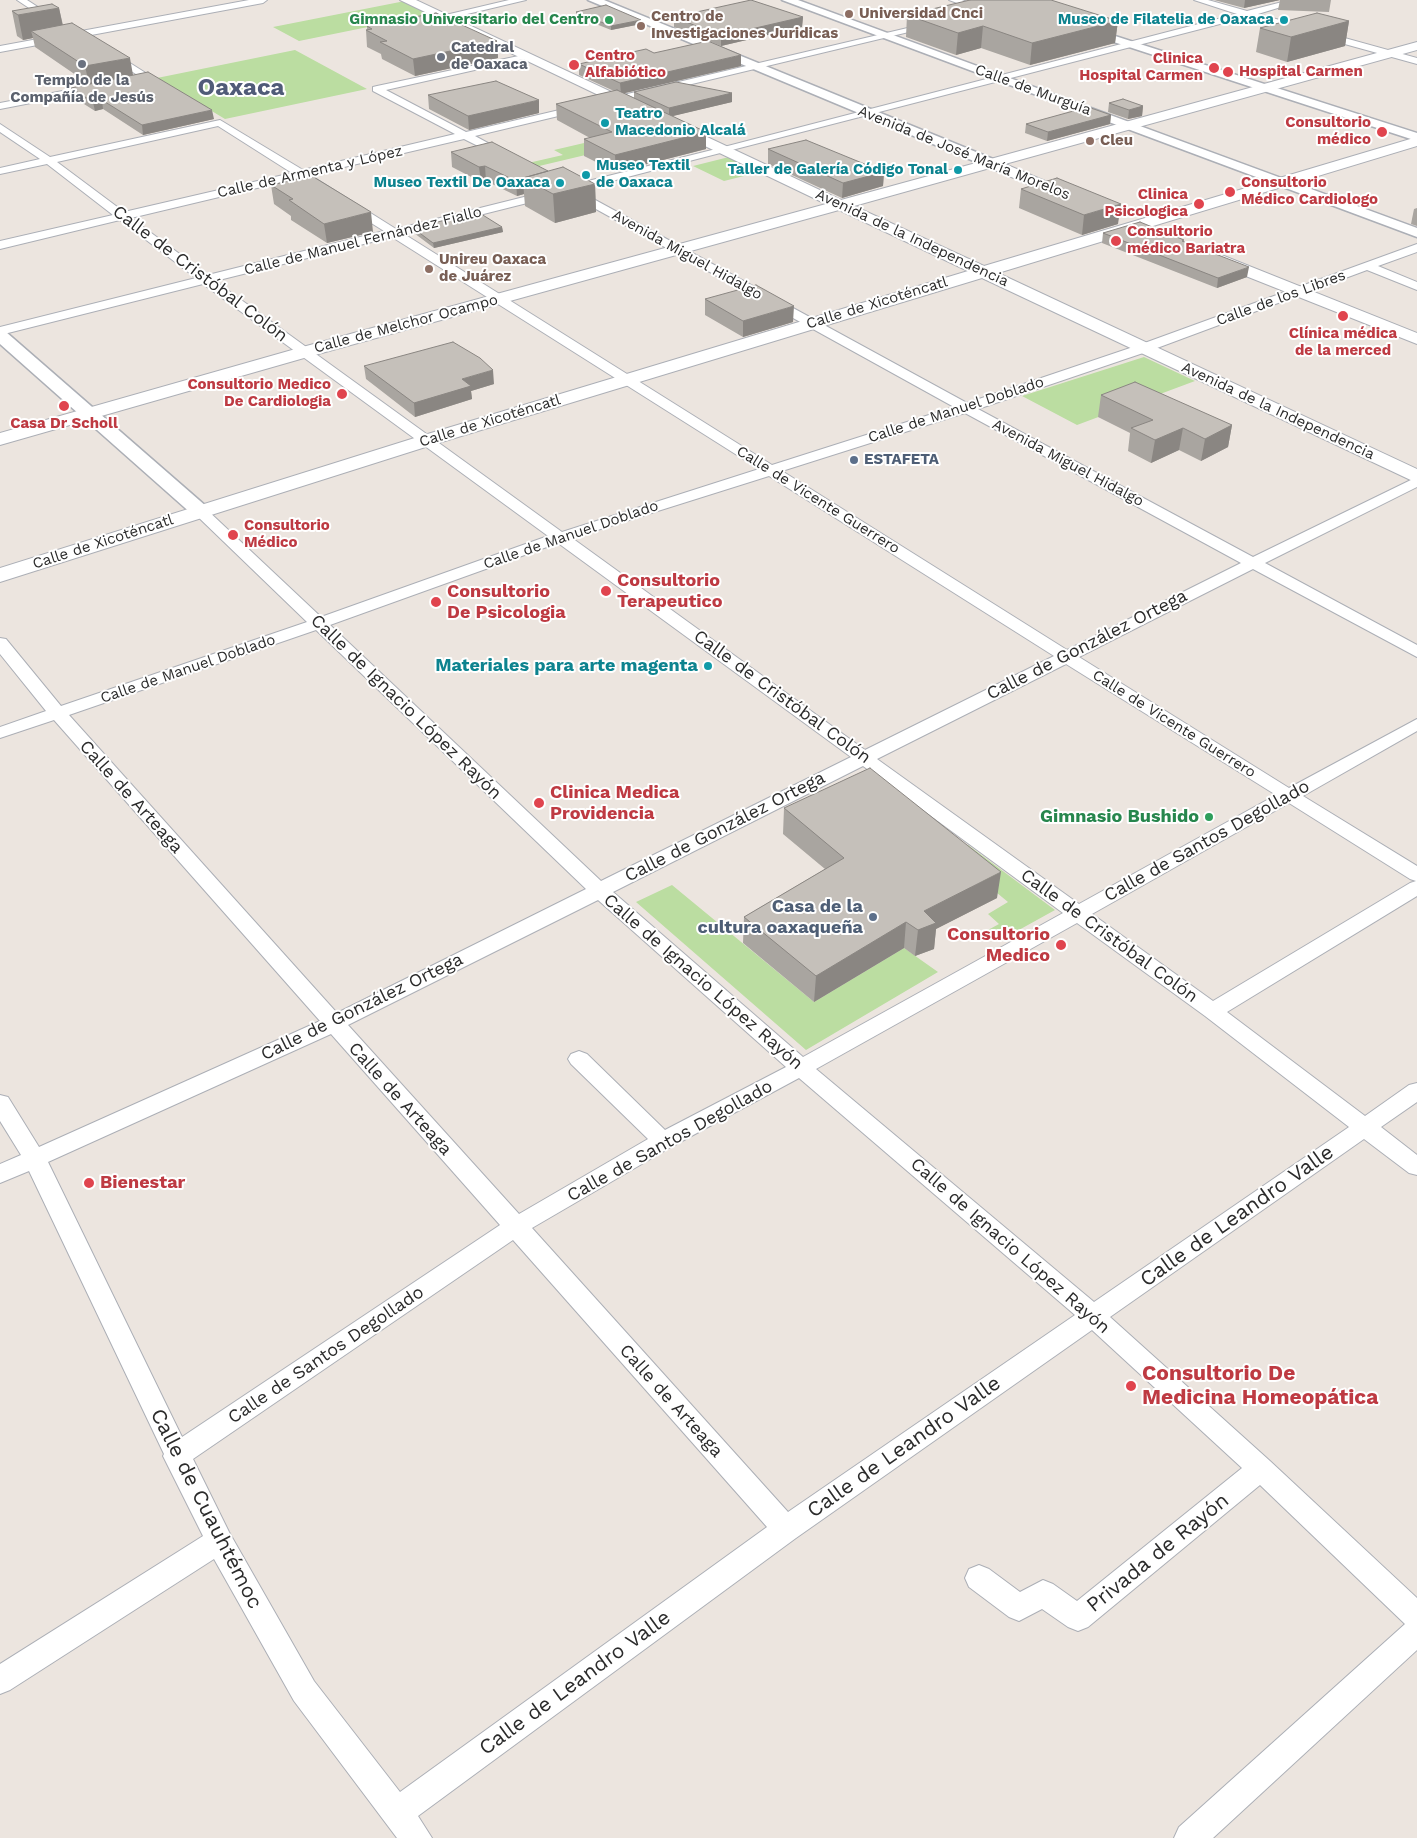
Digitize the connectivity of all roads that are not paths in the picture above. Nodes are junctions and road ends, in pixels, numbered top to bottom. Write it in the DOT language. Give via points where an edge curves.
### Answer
graph roads {
  1 [pos="22,0"];
  2 [pos="215,0"];
  3 [pos="263,0"];
  4 [pos="406,0"];
  5 [pos="522,0"];
  6 [pos="594,0"];
  7 [pos="788,0"];
  8 [pos="953,0"];
  9 [pos="1198,0"];
  10 [pos="1300,0"];
  11 [pos="227,7"];
  12 [pos="1249,14"];
  13 [pos="442,17"];
  14 [pos="971,17"];
  15 [pos="942,23"];
  16 [pos="1070,24"];
  17 [pos="77,34"];
  18 [pos="886,36"];
  19 [pos="1132,45"];
  20 [pos="1417,46"];
  21 [pos="0,49"];
  22 [pos="1390,53"];
  23 [pos="525,56"];
  24 [pos="1417,61"];
  25 [pos="757,67"];
  26 [pos="1000,78"];
  27 [pos="130,80"];
  28 [pos="111,84"];
  29 [pos="1266,87"];
  30 [pos="618,99"];
  31 [pos="0,106"];
  32 [pos="866,112"];
  33 [pos="1129,126"];
  34 [pos="0,127"];
  35 [pos="466,135"];
  36 [pos="1417,137"];
  37 [pos="1417,141"];
  38 [pos="725,150"];
  39 [pos="48,160"];
  40 [pos="517,163"];
  41 [pos="994,164"];
  42 [pos="0,170"];
  43 [pos="301,174"];
  44 [pos="551,181"];
  45 [pos="1281,182"];
  46 [pos="568,190"];
  47 [pos="1083,202"];
  48 [pos="840,204"];
  49 [pos="122,216"];
  50 [pos="1119,217"];
  51 [pos="1137,225"];
  52 [pos="396,232"];
  53 [pos="1417,233"];
  54 [pos="1164,236"];
  55 [pos="0,245"];
  56 [pos="1417,248"];
  57 [pos="679,250"];
  58 [pos="1200,251"];
  59 [pos="1367,266"];
  60 [pos="981,271"];
  61 [pos="206,280"];
  62 [pos="1417,286"];
  63 [pos="1299,292"];
  64 [pos="499,298"];
  65 [pos="811,323"];
  66 [pos="0,330"];
  67 [pos="0,335"];
  68 [pos="1417,339"];
  69 [pos="1144,348"];
  70 [pos="305,352"];
  71 [pos="629,380"];
  72 [pos="966,408"];
  73 [pos="89,412"];
  74 [pos="0,439"];
  75 [pos="428,440"];
  76 [pos="770,469"];
  77 [pos="1417,479"];
  78 [pos="200,510"];
  79 [pos="561,537"];
  80 [pos="1251,562"];
  81 [pos="0,575"];
  82 [pos="318,624"];
  83 [pos="0,642"];
  84 [pos="1417,652"];
  85 [pos="1065,656"];
  86 [pos="58,714"];
  87 [pos="1417,724"];
  88 [pos="0,732"];
  89 [pos="864,756"];
  90 [pos="1289,795"];
  91 [pos="1417,876"];
  92 [pos="1417,887"];
  93 [pos="600,891"];
  94 [pos="1078,914"];
  95 [pos="1212,1011"];
  96 [pos="333,1024"];
  97 [pos="579,1059"];
  98 [pos="801,1068"];
  99 [pos="1417,1091"];
  100 [pos="0,1103"];
  101 [pos="1365,1127"];
  102 [pos="663,1141"];
  103 [pos="34,1158"];
  104 [pos="1417,1167"];
  105 [pos="0,1174"];
  106 [pos="514,1227"];
  107 [pos="1093,1316"];
  108 [pos="176,1456"];
  109 [pos="1261,1469"];
  110 [pos="786,1529"];
  111 [pos="219,1541"];
  112 [pos="979,1578"];
  113 [pos="1417,1617"];
  114 [pos="1417,1631"];
  115 [pos="0,1680"];
  116 [pos="398,1812"];
  117 [pos="416,1838"];
  118 [pos="1190,1838"];
  1 -- 17 [label="street"];
  2 -- 11 [label="street"];
  3 -- 11 [label="street"];
  4 -- 13 [label="main road, Avenida de la Independencia"];
  5 -- 13 [label="street"];
  6 -- 25 [label="street, Avenida de José María Morelos"];
  7 -- 18 [label="street, Calle de Murguía"];
  8 -- 14 [label="street" via="994,11"];
  9 -- 12 [label="street"];
  10 -- 12 [label="street, Calle de Manuel Fernández Fiallo"];
  11 -- 17 [label="street"];
  12 -- 19 [label="street, Calle de Manuel Fernández Fiallo"];
  12 -- 22 [label="street"];
  13 -- 23 [label="main road, Avenida de la Independencia"];
  15 -- 18 [label="street, Calle de Armenta y López"];
  16 -- 19 [label="street"];
  17 -- 21 [label="street"];
  17 -- 27 [label="street" via="147,77"];
  18 -- 25 [label="street, Calle de Armenta y López"];
  18 -- 26 [label="street, Calle de Murguía"];
  19 -- 26 [label="street, Calle de Manuel Fernández Fiallo"];
  19 -- 29 [label="street"];
  20 -- 22 [label="main road, Calle de Melchor Ocampo"];
  22 -- 24 [label="street"];
  22 -- 29 [label="main road, Calle de Melchor Ocampo"];
  23 -- 30 [label="main road, Avenida de la Independencia"];
  23 -- 35 [label="street" via="377,89"];
  25 -- 30 [label="street, Calle de Armenta y López"];
  25 -- 32 [label="street, Avenida de José María Morelos"];
  26 -- 32 [label="street, Calle de Manuel Fernández Fiallo"];
  26 -- 33 [label="street, Calle de Murguía"];
  28 -- 31 [label="street"];
  29 -- 33 [label="main road, Calle de Melchor Ocampo"];
  29 -- 36 [label="street"];
  30 -- 35 [label="street, Calle de Armenta y López"];
  30 -- 38 [label="main road, Avenida de la Independencia"];
  32 -- 38 [label="street, Calle de Manuel Fernández Fiallo"];
  32 -- 41 [label="street, Avenida de José María Morelos"];
  33 -- 41 [label="main road, Calle de Melchor Ocampo"];
  33 -- 45 [label="street, Calle de Murguía"];
  34 -- 39 [label="street, Calle de Cristóbal Colón"];
  35 -- 40 [label="street"];
  35 -- 43 [label="street, Calle de Armenta y López"];
  37 -- 45 [label="main road, Calle de Xicoténcatl"];
  38 -- 46 [label="street, Calle de Manuel Fernández Fiallo"];
  38 -- 48 [label="main road, Avenida de la Independencia"];
  39 -- 42 [label="street"];
  39 -- 43 [label="street, Calle de Vicente Guerrero" via="220,123"];
  39 -- 49 [label="street, Calle de Cristóbal Colón"];
  41 -- 47 [label="main road, Avenida de José María Morelos"];
  41 -- 48 [label="main road, Calle de Melchor Ocampo"];
  43 -- 49 [label="street, Calle de Armenta y López"];
  43 -- 52 [label="street, Calle de Vicente Guerrero"];
  44 -- 46 [label="street, Avenida Miguel Hidalgo"];
  45 -- 51 [label="main road, Calle de Xicoténcatl"];
  45 -- 53 [label="street, Calle de Murguía"];
  46 -- 52 [label="street, Calle de Manuel Fernández Fiallo"];
  46 -- 57 [label="street, Avenida Miguel Hidalgo"];
  48 -- 57 [label="main road, Calle de Melchor Ocampo"];
  48 -- 60 [label="main road, Avenida de la Independencia"];
  49 -- 55 [label="street, Calle de Armenta y López"];
  49 -- 61 [label="street, Calle de Cristóbal Colón"];
  50 -- 51 [label="main road"];
  51 -- 54 [label="main road"];
  51 -- 60 [label="main road, Calle de Xicoténcatl"];
  52 -- 61 [label="street, Calle de Manuel Fernández Fiallo"];
  52 -- 64 [label="street, Calle de Vicente Guerrero"];
  56 -- 59 [label="street, Calle de los Libres"];
  57 -- 64 [label="main road, Calle de Melchor Ocampo"];
  57 -- 65 [label="street, Avenida Miguel Hidalgo"];
  58 -- 63 [label="main road"];
  59 -- 62 [label="street"];
  59 -- 63 [label="street, Calle de los Libres"];
  60 -- 65 [label="main road, Calle de Xicoténcatl"];
  60 -- 69 [label="main road, Avenida de la Independencia"];
  61 -- 66 [label="street, Calle de Manuel Fernández Fiallo"];
  61 -- 70 [label="street, Calle de Cristóbal Colón"];
  63 -- 68 [label="main road"];
  63 -- 69 [label="street, Calle de los Libres"];
  64 -- 70 [label="main road, Calle de Melchor Ocampo"];
  64 -- 71 [label="street, Calle de Vicente Guerrero"];
  65 -- 71 [label="main road, Calle de Xicoténcatl"];
  65 -- 72 [label="street, Avenida Miguel Hidalgo"];
  67 -- 73 [label="street, Calle de Ignacio López Rayón"];
  69 -- 72 [label="street, Calle de Manuel Doblado"];
  69 -- 77 [label="main road, Avenida de la Independencia"];
  70 -- 73 [label="main road, Calle de Melchor Ocampo"];
  70 -- 75 [label="street, Calle de Cristóbal Colón"];
  71 -- 75 [label="main road, Calle de Xicoténcatl"];
  71 -- 76 [label="street, Calle de Vicente Guerrero"];
  72 -- 76 [label="street, Calle de Manuel Doblado"];
  72 -- 80 [label="street, Avenida Miguel Hidalgo"];
  73 -- 74 [label="main road, Calle de Melchor Ocampo"];
  73 -- 78 [label="street, Calle de Ignacio López Rayón"];
  75 -- 78 [label="main road, Calle de Xicoténcatl"];
  75 -- 79 [label="street, Calle de Cristóbal Colón"];
  76 -- 79 [label="street, Calle de Manuel Doblado"];
  76 -- 85 [label="street, Calle de Vicente Guerrero"];
  77 -- 80 [label="street, Calle de González Ortega"];
  78 -- 81 [label="main road, Calle de Xicoténcatl"];
  78 -- 82 [label="street, Calle de Ignacio López Rayón"];
  79 -- 82 [label="street, Calle de Manuel Doblado"];
  79 -- 89 [label="street, Calle de Cristóbal Colón"];
  80 -- 84 [label="street, Avenida Miguel Hidalgo"];
  80 -- 85 [label="street, Calle de González Ortega"];
  82 -- 86 [label="street, Calle de Manuel Doblado"];
  82 -- 93 [label="street, Calle de Ignacio López Rayón"];
  83 -- 86 [label="street, Calle de Arteaga"];
  85 -- 89 [label="street, Calle de González Ortega"];
  85 -- 90 [label="street, Calle de Vicente Guerrero"];
  86 -- 88 [label="street, Calle de Manuel Doblado"];
  86 -- 96 [label="street, Calle de Arteaga"];
  87 -- 90 [label="street, Calle de Santos Degollado"];
  89 -- 93 [label="street, Calle de González Ortega"];
  89 -- 94 [label="street, Calle de Cristóbal Colón"];
  90 -- 91 [label="street, Calle de Vicente Guerrero"];
  90 -- 94 [label="street, Calle de Santos Degollado"];
  92 -- 95 [label="street"];
  93 -- 96 [label="street, Calle de González Ortega"];
  93 -- 98 [label="street, Calle de Ignacio López Rayón"];
  94 -- 95 [label="street, Calle de Cristóbal Colón"];
  94 -- 98 [label="street, Calle de Santos Degollado"];
  95 -- 101 [label="street, Calle de Cristóbal Colón"];
  96 -- 103 [label="street, Calle de González Ortega"];
  96 -- 106 [label="street, Calle de Arteaga"];
  97 -- 102 [label="street"];
  98 -- 102 [label="street, Calle de Santos Degollado"];
  98 -- 107 [label="street, Calle de Ignacio López Rayón"];
  99 -- 101 [label="street, Calle de Leandro Valle"];
  100 -- 103 [label="street, Calle de Cuauhtémoc"];
  101 -- 104 [label="street, Calle de Cristóbal Colón"];
  101 -- 107 [label="street, Calle de Leandro Valle"];
  102 -- 106 [label="street, Calle de Santos Degollado"];
  103 -- 105 [label="street, Calle de González Ortega"];
  103 -- 108 [label="street, Calle de Cuauhtémoc"];
  106 -- 108 [label="street, Calle de Santos Degollado"];
  106 -- 110 [label="street, Calle de Arteaga"];
  107 -- 109 [label="street, Calle de Ignacio López Rayón"];
  107 -- 110 [label="street, Calle de Leandro Valle"];
  108 -- 111 [label="street, Calle de Cuauhtémoc"];
  109 -- 112 [label="street, Privada de Rayón" via="1078,1618 1043,1593 1019,1608"];
  109 -- 113 [label="street, Calle de Ignacio López Rayón"];
  110 -- 116 [label="street, Calle de Leandro Valle"];
  111 -- 115 [label="street"];
  111 -- 116 [label="street, Calle de Cuauhtémoc" via="304,1691"];
  114 -- 118 [label="street"];
  116 -- 117 [label="street, Calle de Cuauhtémoc"];
}
